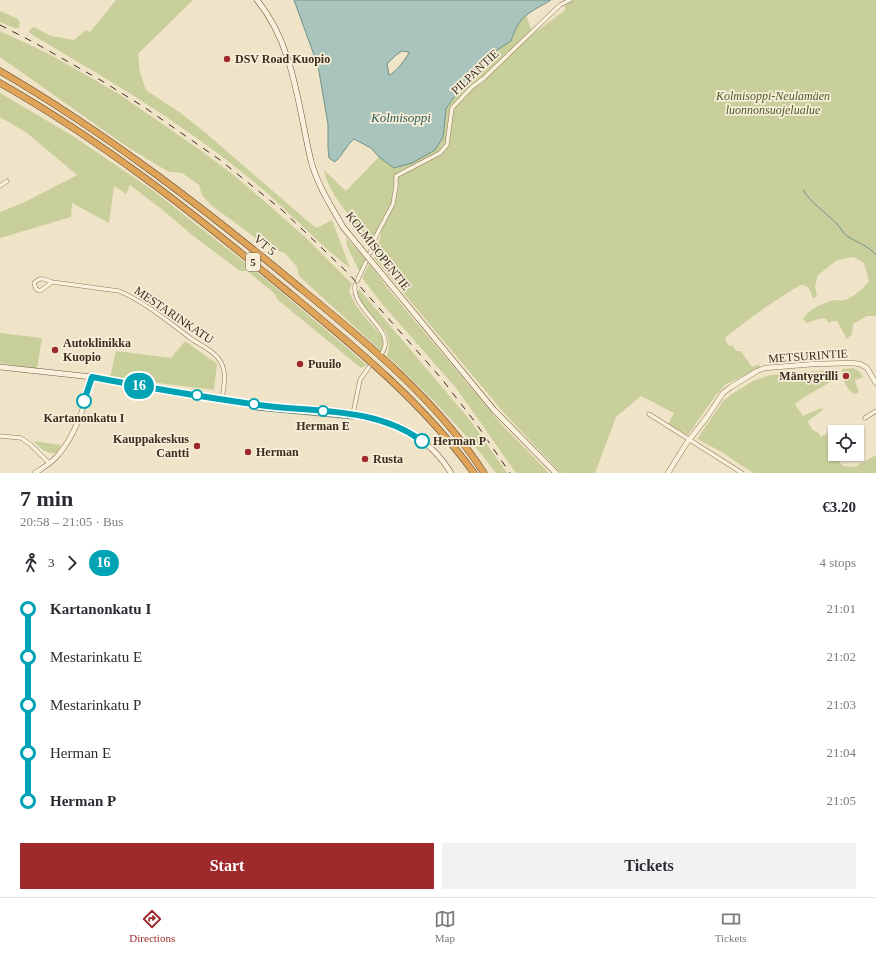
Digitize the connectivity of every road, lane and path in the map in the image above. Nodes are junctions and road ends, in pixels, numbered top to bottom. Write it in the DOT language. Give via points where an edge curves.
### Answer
graph roads {
  1 [pos="257,0"];
  2 [pos="570,0"];
  3 [pos="0,66"];
  4 [pos="0,71"];
  5 [pos="1,84"];
  6 [pos="62,109"];
  7 [pos="7,181"];
  8 [pos="0,186"];
  9 [pos="370,253"];
  10 [pos="366,262"];
  11 [pos="357,281"];
  12 [pos="52,282"];
  13 [pos="355,285"];
  14 [pos="382,353"];
  15 [pos="0,367"];
  16 [pos="369,368"];
  17 [pos="92,377"];
  18 [pos="876,383"];
  19 [pos="222,399"];
  20 [pos="876,411"];
  21 [pos="353,414"];
  22 [pos="649,414"];
  23 [pos="865,418"];
  24 [pos="0,436"];
  25 [pos="690,439"];
  26 [pos="49,463"];
  27 [pos="35,473"];
  28 [pos="451,473"];
  29 [pos="474,473"];
  30 [pos="484,473"];
  31 [pos="556,473"];
  32 [pos="668,473"];
  33 [pos="742,473"];
  1 -- 31 [label="main road, KOLMISOPENTIE" via="268,13 280,38 301,110 311,162 343,226 494,410"];
  2 -- 9 [label="street, PILPANTIE" via="560,5 452,108 447,145 440,153 396,176 393,204"];
  3 -- 6 [label="highway"];
  4 -- 6 [label="highway, VT 5 / 5"];
  5 -- 29 [label="highway, VT 5 / 5" via="117,157 339,333 391,380 438,428"];
  6 -- 30 [label="highway, VT 5 / 5" via="122,148 235,234 347,327 398,373 445,421"];
  7 -- 8 [label="street"];
  10 -- 11 [label="street"];
  12 -- 12 [label="street, MESTARINKATU" via="39,278 34,283 40,291"];
  12 -- 19 [label="street, MESTARINKATU" via="119,291 164,319 218,357 225,371"];
  13 -- 14 [label="street" via="358,301 386,341"];
  15 -- 17 [label="main road"];
  16 -- 21 [label="street" via="360,380"];
  17 -- 19 [label="main road"];
  17 -- 26 [label="street" via="72,433 66,445"];
  18 -- 25 [label="street, METSURINTIE" via="867,368 855,363 765,368 726,390"];
  19 -- 21 [label="main road"];
  20 -- 23 [label="street"];
  21 -- 28 [label="main road" via="408,431 432,449"];
  22 -- 25 [label="street"];
  24 -- 26 [label="street" via="21,438"];
  25 -- 32 [label="street, METSURINTIE"];
  25 -- 33 [label="street"];
  26 -- 27 [label="street"];
}
